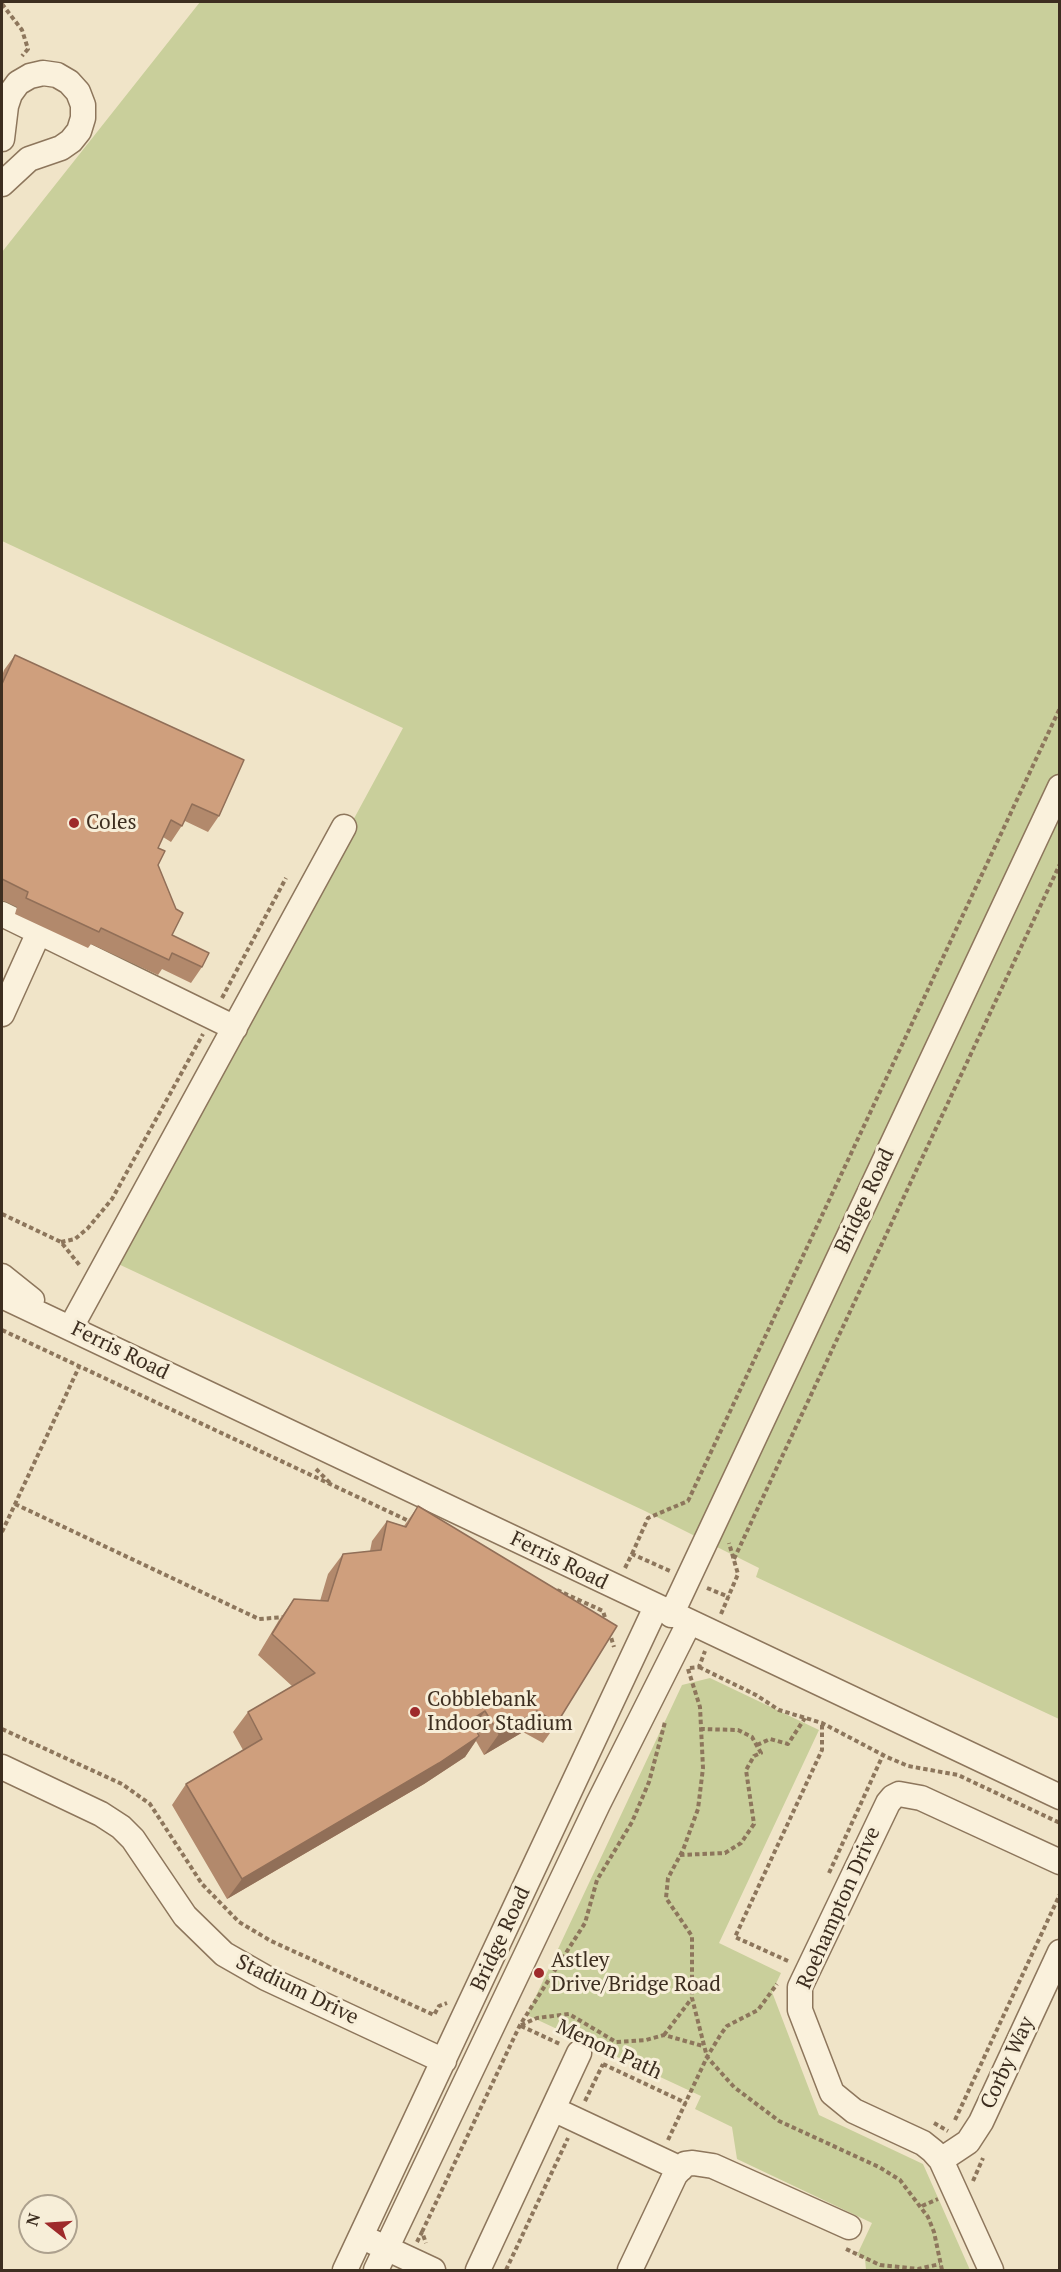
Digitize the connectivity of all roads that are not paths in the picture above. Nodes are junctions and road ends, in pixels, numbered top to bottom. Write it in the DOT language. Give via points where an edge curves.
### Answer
graph roads {
  1 [pos="2,139"];
  2 [pos="2,184"];
  3 [pos="1059,787"];
  4 [pos="344,827"];
  5 [pos="2,914"];
  6 [pos="39,932"];
  7 [pos="2,1014"];
  8 [pos="235,1028"];
  9 [pos="2,1276"];
  10 [pos="2,1296"];
  11 [pos="65,1325"];
  12 [pos="672,1615"];
  13 [pos="2,1767"];
  14 [pos="1059,1797"];
  15 [pos="1059,1862"];
  16 [pos="1059,1952"];
  17 [pos="579,2053"];
  18 [pos="444,2061"];
  19 [pos="553,2109"];
  20 [pos="949,2147"];
  21 [pos="681,2169"];
  22 [pos="849,2227"];
  23 [pos="361,2236"];
  24 [pos="386,2249"];
  25 [pos="345,2271"];
  26 [pos="376,2271"];
  27 [pos="434,2271"];
  28 [pos="478,2271"];
  29 [pos="630,2271"];
  30 [pos="991,2271"];
  1 -- 2 [label="street" via="6,106 18,83 43,73 57,75 78,92 83,118 71,141 29,159"];
  3 -- 12 [label="street, Bridge Road"];
  4 -- 8 [label="street"];
  5 -- 6 [label="street"];
  6 -- 7 [label="street"];
  6 -- 8 [label="street"];
  8 -- 11 [label="street" via="94,1283"];
  9 -- 11 [label="street, Ferris Road"];
  10 -- 11 [label="street, Ferris Road"];
  11 -- 12 [label="street, Ferris Road"];
  12 -- 14 [label="street, Ferris Road"];
  12 -- 18 [label="street, Bridge Road"];
  12 -- 24 [label="street, Bridge Road" via="598,1804"];
  13 -- 18 [label="street, Stadium Drive" via="121,1827 185,1916 224,1954 266,1978"];
  15 -- 20 [label="street, Roehampton Drive" via="921,1798 899,1794 888,1803 792,1968 800,1988 800,2010 832,2093 854,2111 923,2143"];
  16 -- 20 [label="street, Corby Way" via="981,2122 968,2142"];
  17 -- 19 [label="street"];
  18 -- 23 [label="street, Bridge Road"];
  19 -- 21 [label="street"];
  19 -- 28 [label="street"];
  20 -- 30 [label="street, Roehampton Drive"];
  21 -- 22 [label="street" via="685,2164 703,2163"];
  21 -- 29 [label="street"];
  23 -- 24 [label="street"];
  23 -- 25 [label="street, Bridge Road"];
  24 -- 26 [label="street, Bridge Road"];
  24 -- 27 [label="street"];
}
